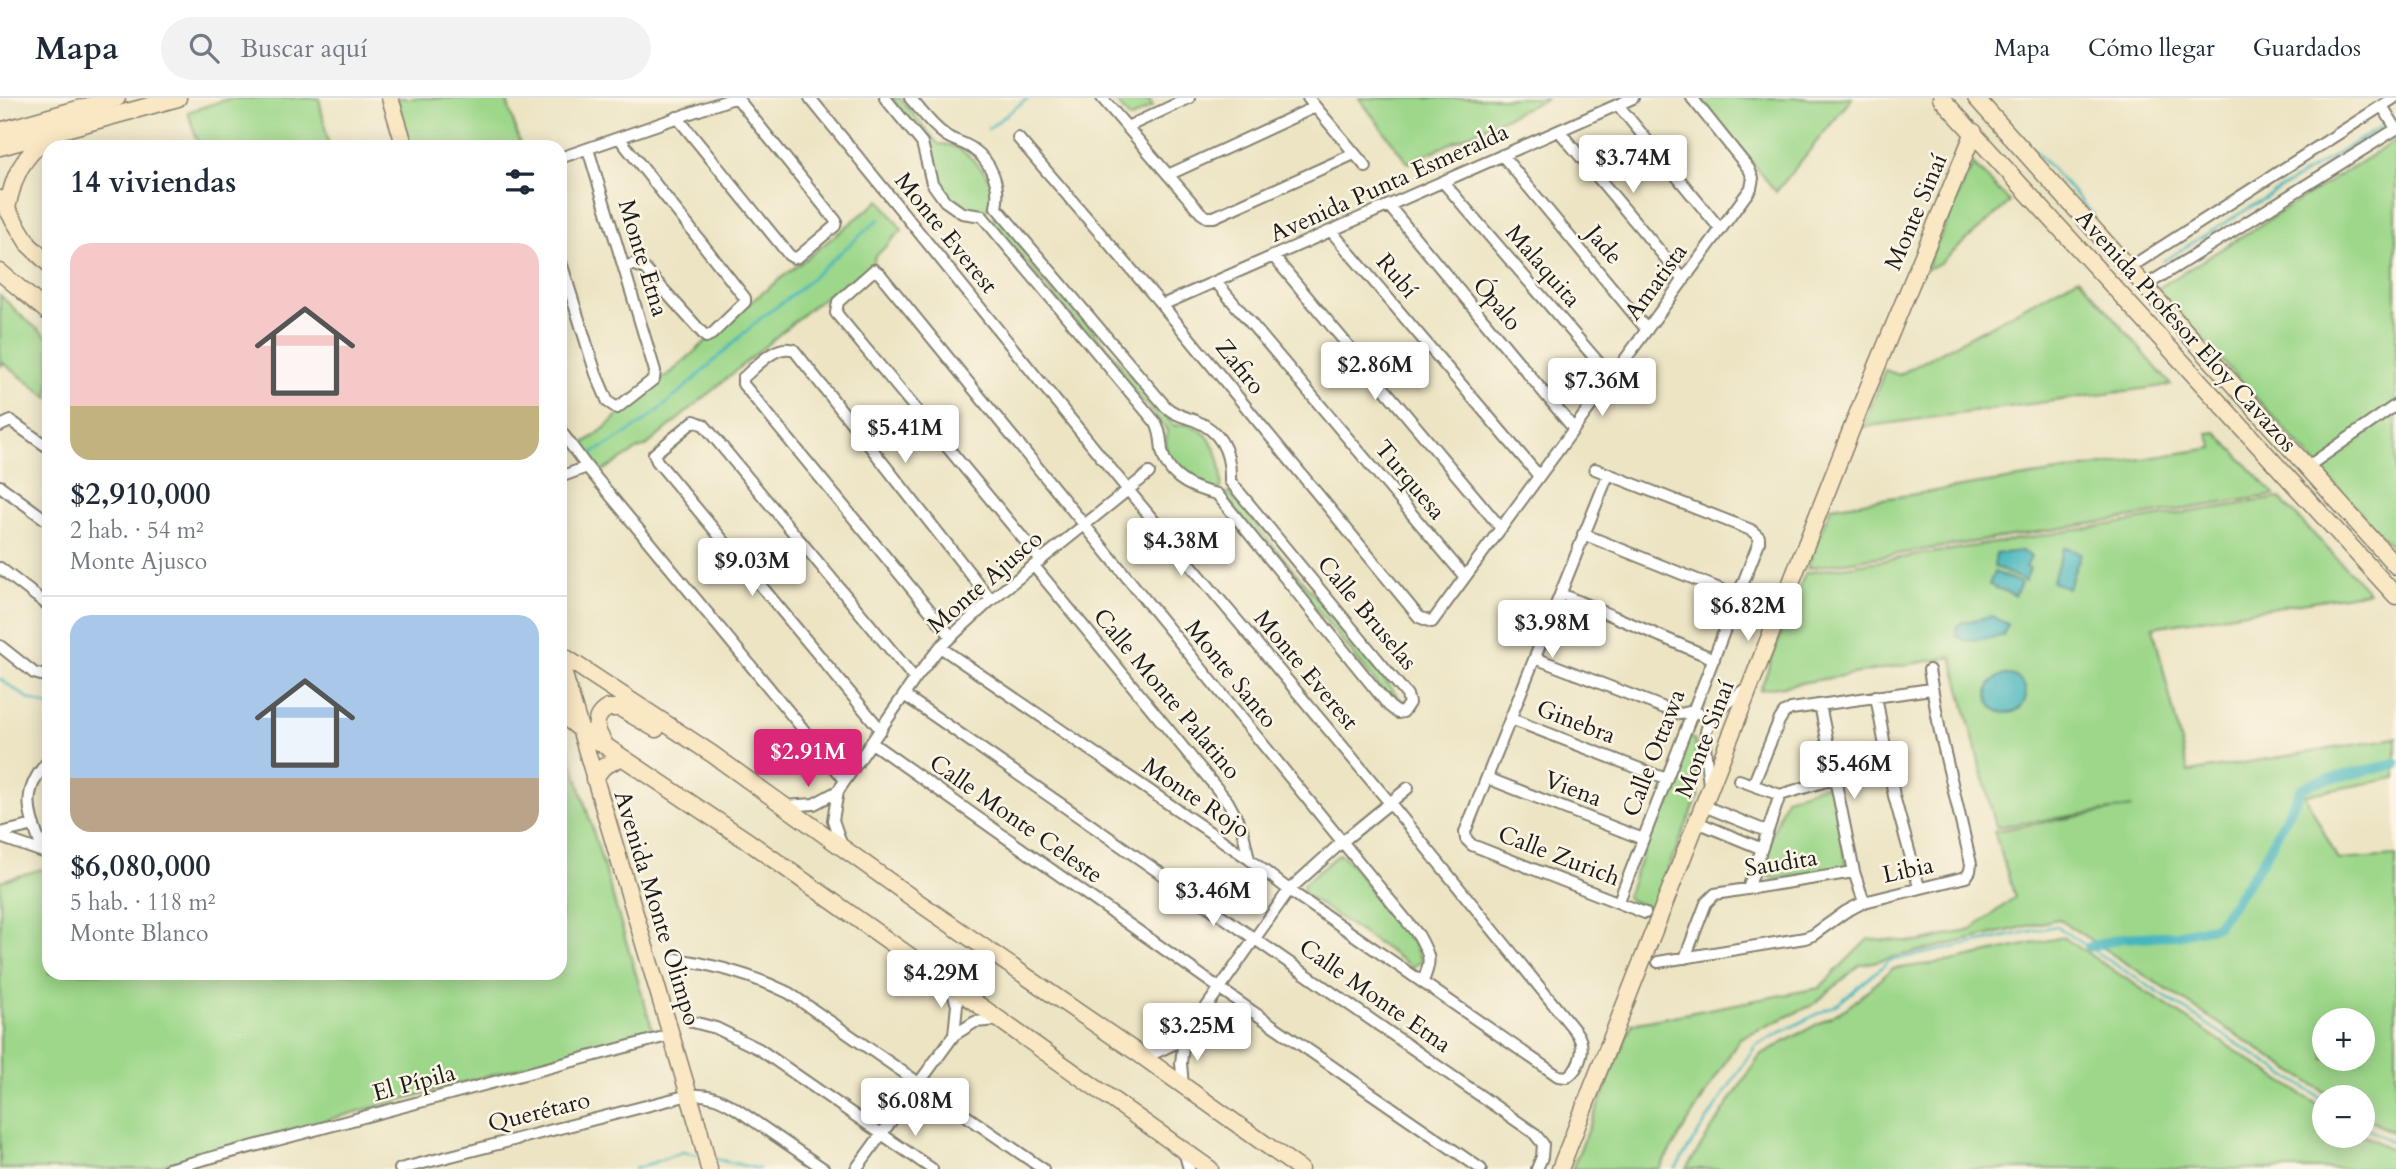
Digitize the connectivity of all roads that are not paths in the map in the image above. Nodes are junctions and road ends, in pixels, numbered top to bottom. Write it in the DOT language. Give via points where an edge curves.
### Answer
graph roads {
  1 [pos="117,98"];
  2 [pos="178,98"];
  3 [pos="390,98"];
  4 [pos="736,98"];
  5 [pos="810,98"];
  6 [pos="885,98"];
  7 [pos="910,98"];
  8 [pos="1102,98"];
  9 [pos="1158,98"];
  10 [pos="1189,98"];
  11 [pos="1633,98"];
  12 [pos="1692,98"];
  13 [pos="1941,98"];
  14 [pos="2394,98"];
  15 [pos="1983,101"];
  16 [pos="1312,102"];
  17 [pos="1618,105"];
  18 [pos="128,106"];
  19 [pos="2382,106"];
  20 [pos="1166,108"];
  21 [pos="677,117"];
  22 [pos="1127,127"];
  23 [pos="2396,128"];
  24 [pos="0,131"];
  25 [pos="1559,131"];
  26 [pos="57,132"];
  27 [pos="1974,132"];
  28 [pos="1018,138"];
  29 [pos="620,139"];
  30 [pos="45,140"];
  31 [pos="403,140"];
  32 [pos="42,142"];
  33 [pos="0,147"];
  34 [pos="588,149"];
  35 [pos="1354,154"];
  36 [pos="1503,155"];
  37 [pos="567,156"];
  38 [pos="1366,167"];
  39 [pos="1168,175"];
  40 [pos="1443,182"];
  41 [pos="996,206"];
  42 [pos="1388,206"];
  43 [pos="2,209"];
  44 [pos="982,216"];
  45 [pos="1721,230"];
  46 [pos="1331,231"];
  47 [pos="1273,256"];
  48 [pos="42,257"];
  49 [pos="625,267"];
  50 [pos="2129,268"];
  51 [pos="1,274"];
  52 [pos="1684,280"];
  53 [pos="567,281"];
  54 [pos="1216,282"];
  55 [pos="2144,286"];
  56 [pos="1161,305"];
  57 [pos="42,307"];
  58 [pos="836,313"];
  59 [pos="1647,330"];
  60 [pos="1612,378"];
  61 [pos="2396,405"];
  62 [pos="0,426"];
  63 [pos="1574,429"];
  64 [pos="567,439"];
  65 [pos="42,443"];
  66 [pos="587,467"];
  67 [pos="2307,467"];
  68 [pos="1595,469"];
  69 [pos="1150,473"];
  70 [pos="567,474"];
  71 [pos="1608,475"];
  72 [pos="1539,476"];
  73 [pos="1230,481"];
  74 [pos="0,486"];
  75 [pos="1128,490"];
  76 [pos="1217,494"];
  77 [pos="42,513"];
  78 [pos="1083,526"];
  79 [pos="2332,526"];
  80 [pos="1501,528"];
  81 [pos="1583,534"];
  82 [pos="2369,535"];
  83 [pos="1037,563"];
  84 [pos="2365,564"];
  85 [pos="2396,567"];
  86 [pos="0,568"];
  87 [pos="1465,577"];
  88 [pos="1561,594"];
  89 [pos="1737,596"];
  90 [pos="2396,596"];
  91 [pos="991,600"];
  92 [pos="42,601"];
  93 [pos="1427,622"];
  94 [pos="950,635"];
  95 [pos="0,646"];
  96 [pos="940,647"];
  97 [pos="1535,658"];
  98 [pos="567,659"];
  99 [pos="1714,659"];
  100 [pos="1929,670"];
  101 [pos="42,675"];
  102 [pos="915,679"];
  103 [pos="1752,683"];
  104 [pos="567,685"];
  105 [pos="1931,689"];
  106 [pos="904,695"];
  107 [pos="1876,696"];
  108 [pos="1819,705"];
  109 [pos="1693,711"];
  110 [pos="1680,714"];
  111 [pos="1710,718"];
  112 [pos="567,719"];
  113 [pos="1511,719"];
  114 [pos="1688,725"];
  115 [pos="580,729"];
  116 [pos="881,730"];
  117 [pos="1704,732"];
  118 [pos="872,743"];
  119 [pos="608,747"];
  120 [pos="712,754"];
  121 [pos="622,757"];
  122 [pos="42,770"];
  123 [pos="1487,778"];
  124 [pos="594,779"];
  125 [pos="1666,779"];
  126 [pos="1833,779"];
  127 [pos="1739,780"];
  128 [pos="1753,785"];
  129 [pos="841,786"];
  130 [pos="1408,788"];
  131 [pos="1710,789"];
  132 [pos="1780,795"];
  133 [pos="1390,803"];
  134 [pos="782,806"];
  135 [pos="1704,806"];
  136 [pos="1697,822"];
  137 [pos="34,825"];
  138 [pos="1766,831"];
  139 [pos="0,835"];
  140 [pos="1643,839"];
  141 [pos="1342,842"];
  142 [pos="842,846"];
  143 [pos="1760,848"];
  144 [pos="42,849"];
  145 [pos="42,852"];
  146 [pos="1249,859"];
  147 [pos="1854,872"];
  148 [pos="1919,887"];
  149 [pos="1748,889"];
  150 [pos="1289,890"];
  151 [pos="1619,901"];
  152 [pos="1864,902"];
  153 [pos="1645,913"];
  154 [pos="1254,938"];
  155 [pos="1685,958"];
  156 [pos="676,959"];
  157 [pos="1658,962"];
  158 [pos="1423,981"];
  159 [pos="949,983"];
  160 [pos="1220,988"];
  161 [pos="1000,1020"];
  162 [pos="693,1022"];
  163 [pos="671,1035"];
  164 [pos="954,1035"];
  165 [pos="1184,1039"];
  166 [pos="1139,1054"];
  167 [pos="1579,1062"];
  168 [pos="919,1082"];
  169 [pos="1594,1083"];
  170 [pos="1183,1086"];
  171 [pos="689,1095"];
  172 [pos="880,1133"];
  173 [pos="1184,1150"];
  174 [pos="209,1164"];
  175 [pos="168,1169"];
  176 [pos="400,1169"];
  177 [pos="709,1169"];
  178 [pos="824,1169"];
  179 [pos="856,1169"];
  180 [pos="932,1169"];
  181 [pos="1043,1169"];
  182 [pos="1189,1169"];
  183 [pos="1210,1169"];
  184 [pos="1300,1169"];
  185 [pos="1481,1169"];
  186 [pos="1537,1169"];
  187 [pos="1560,1169"];
  1 -- 24 [label="main road"];
  2 -- 18 [label="main road"];
  3 -- 31 [label="main road"];
  4 -- 21 [label="street"];
  4 -- 21 [label="street" via="836,220 835,226 798,257 789,255"];
  5 -- 75 [label="street, Monte Everest"];
  6 -- 44 [label="street" via="922,143 932,183 945,201 962,213"];
  7 -- 41 [label="street" via="935,127 979,154 996,183"];
  8 -- 22 [label="street"];
  9 -- 20 [label="street"];
  10 -- 20 [label="street"];
  11 -- 17 [label="street, Avenida Punta Esmeralda"];
  12 -- 45 [label="street, Amatista" via="1753,178 1748,193"];
  13 -- 27 [label="main road, Avenida Profesor Eloy Cavazos"];
  14 -- 19 [label="street"];
  15 -- 50 [label="main road, Avenida Profesor Eloy Cavazos"];
  16 -- 35 [label="street"];
  16 -- 39 [label="street"];
  17 -- 25 [label="street, Avenida Punta Esmeralda"];
  17 -- 45 [label="street"];
  18 -- 26 [label="main road"];
  19 -- 23 [label="street"];
  19 -- 50 [label="street"];
  20 -- 22 [label="street"];
  21 -- 29 [label="street"];
  22 -- 39 [label="street"];
  23 -- 55 [label="street"];
  25 -- 36 [label="street, Avenida Punta Esmeralda"];
  25 -- 52 [label="street"];
  26 -- 30 [label="main road"];
  26 -- 33 [label="main road"];
  27 -- 79 [label="main road, Avenida Profesor Eloy Cavazos"];
  27 -- 103 [label="main road, Monte Sinaí"];
  28 -- 56 [label="street, Zafiro"];
  29 -- 34 [label="street"];
  29 -- 49 [label="street" via="745,298 744,304 705,335 645,269 633,264"];
  32 -- 43 [label="main road" via="20,166"];
  34 -- 37 [label="street"];
  34 -- 49 [label="street, Monte Etna"];
  35 -- 38 [label="street"];
  35 -- 39 [label="street" via="1214,217 1201,214"];
  36 -- 40 [label="street, Avenida Punta Esmeralda"];
  36 -- 59 [label="street, Jade"];
  40 -- 42 [label="street, Avenida Punta Esmeralda"];
  40 -- 60 [label="street, Malaquita"];
  41 -- 44 [label="street"];
  41 -- 73 [label="street, Calle Bruselas" via="1166,407 1218,436 1228,454"];
  42 -- 46 [label="street, Avenida Punta Esmeralda"];
  42 -- 63 [label="street, Ópalo"];
  43 -- 48 [label="main road"];
  44 -- 76 [label="street" via="1156,423 1172,471 1195,489"];
  45 -- 52 [label="street, Amatista"];
  46 -- 47 [label="street, Avenida Punta Esmeralda"];
  46 -- 72 [label="street, Rubí"];
  47 -- 54 [label="street, Avenida Punta Esmeralda"];
  47 -- 80 [label="street"];
  49 -- 53 [label="street, Monte Etna" via="655,371 654,379 617,408 608,402 596,374"];
  50 -- 55 [label="main road, Avenida Profesor Eloy Cavazos"];
  51 -- 57 [label="main road"];
  52 -- 59 [label="street, Amatista"];
  54 -- 56 [label="street, Avenida Punta Esmeralda"];
  54 -- 87 [label="street, Turquesa"];
  55 -- 67 [label="main road, Avenida Profesor Eloy Cavazos"];
  56 -- 93 [label="street, Zafiro"];
  58 -- 78 [label="street, Monte Santo" via="838,302 874,270"];
  58 -- 83 [label="street, Calle Monte Palatino"];
  59 -- 60 [label="street, Amatista"];
  60 -- 63 [label="street, Amatista"];
  61 -- 67 [label="street"];
  62 -- 65 [label="street" via="11,421"];
  63 -- 72 [label="street, Amatista"];
  64 -- 66 [label="street"];
  66 -- 70 [label="street"];
  66 -- 129 [label="street"];
  67 -- 82 [label="main road, Avenida Profesor Eloy Cavazos"];
  68 -- 71 [label="street"];
  69 -- 75 [label="street, Monte Ajusco"];
  71 -- 81 [label="street"];
  71 -- 89 [label="street, Calle Ottawa" via="1756,533 1759,542"];
  72 -- 80 [label="street, Amatista"];
  73 -- 76 [label="street"];
  73 -- 76 [label="street, Calle Bruselas" via="1407,695 1409,703 1403,712 1389,706"];
  74 -- 77 [label="street"];
  75 -- 78 [label="street, Monte Ajusco"];
  75 -- 133 [label="street, Monte Everest"];
  78 -- 83 [label="street, Monte Ajusco"];
  78 -- 141 [label="street, Monte Santo"];
  79 -- 82 [label="main road" via="2357,542"];
  79 -- 84 [label="main road, Avenida Profesor Eloy Cavazos"];
  80 -- 87 [label="street, Amatista"];
  81 -- 88 [label="street"];
  81 -- 89 [label="street"];
  82 -- 85 [label="main road, Avenida Profesor Eloy Cavazos"];
  83 -- 91 [label="street, Monte Ajusco"];
  83 -- 146 [label="street, Calle Monte Palatino" via="1228,802 1242,828"];
  84 -- 85 [label="main road" via="2375,554"];
  84 -- 90 [label="main road, Avenida Profesor Eloy Cavazos"];
  86 -- 92 [label="street"];
  87 -- 93 [label="street, Amatista" via="1437,618"];
  88 -- 97 [label="street"];
  88 -- 99 [label="street"];
  89 -- 99 [label="street, Calle Ottawa"];
  91 -- 94 [label="street, Monte Ajusco"];
  91 -- 94 [label="street" via="793,350 778,350 743,378"];
  94 -- 96 [label="street, Monte Ajusco"];
  95 -- 101 [label="street"];
  96 -- 102 [label="street, Monte Ajusco"];
  96 -- 146 [label="street, Monte Rojo"];
  97 -- 110 [label="street"];
  97 -- 113 [label="street"];
  98 -- 120 [label="main road"];
  99 -- 109 [label="street, Calle Ottawa"];
  100 -- 105 [label="street, Libia"];
  102 -- 106 [label="street, Monte Ajusco"];
  102 -- 116 [label="street" via="705,425 694,421 654,453"];
  103 -- 111 [label="street"];
  103 -- 131 [label="main road, Monte Sinaí"];
  104 -- 115 [label="main road, Avenida Monte Olimpo"];
  105 -- 107 [label="street"];
  105 -- 148 [label="street, Libia" via="1971,868 1963,879"];
  106 -- 116 [label="street, Monte Ajusco"];
  106 -- 154 [label="street, Calle Monte Etna"];
  107 -- 108 [label="street"];
  107 -- 148 [label="street" via="1894,796"];
  108 -- 126 [label="street"];
  108 -- 128 [label="street" via="1784,713"];
  109 -- 110 [label="street"];
  109 -- 111 [label="street"];
  109 -- 114 [label="street, Calle Ottawa"];
  110 -- 114 [label="street"];
  111 -- 117 [label="street"];
  112 -- 115 [label="main road"];
  113 -- 123 [label="street"];
  113 -- 125 [label="street, Ginebra"];
  114 -- 117 [label="street"];
  114 -- 125 [label="street, Calle Ottawa"];
  115 -- 119 [label="main road"];
  115 -- 124 [label="main road, Avenida Monte Olimpo"];
  116 -- 118 [label="street, Monte Ajusco"];
  117 -- 131 [label="street"];
  118 -- 129 [label="street, Monte Ajusco"];
  118 -- 160 [label="street, Calle Monte Celeste"];
  119 -- 120 [label="main road" via="596,721 604,709 615,707"];
  119 -- 121 [label="main road"];
  120 -- 134 [label="main road"];
  121 -- 124 [label="main road" via="603,767"];
  121 -- 159 [label="main road"];
  122 -- 137 [label="street" via="28,796"];
  123 -- 140 [label="street, Viena"];
  123 -- 151 [label="street, Calle Zurich" via="1465,832 1472,845"];
  124 -- 163 [label="main road, Avenida Monte Olimpo"];
  125 -- 140 [label="street, Calle Ottawa"];
  126 -- 132 [label="street"];
  126 -- 147 [label="street"];
  127 -- 128 [label="street"];
  128 -- 132 [label="street"];
  129 -- 134 [label="street, Monte Ajusco" via="814,804"];
  129 -- 142 [label="street" via="833,820"];
  130 -- 133 [label="street"];
  131 -- 135 [label="main road, Monte Sinaí"];
  132 -- 138 [label="street"];
  133 -- 141 [label="street"];
  133 -- 167 [label="street, Monte Everest" via="1568,1022 1582,1043"];
  134 -- 142 [label="main road"];
  135 -- 136 [label="main road, Monte Sinaí"];
  135 -- 138 [label="street"];
  136 -- 143 [label="street"];
  136 -- 169 [label="main road, Monte Sinaí"];
  137 -- 139 [label="street"];
  137 -- 144 [label="street"];
  138 -- 143 [label="street"];
  139 -- 145 [label="street"];
  140 -- 151 [label="street, Calle Ottawa"];
  141 -- 150 [label="street"];
  141 -- 158 [label="street, Monte Santo" via="1419,936 1429,958"];
  142 -- 166 [label="main road"];
  143 -- 149 [label="street"];
  146 -- 150 [label="street, Monte Rojo"];
  147 -- 149 [label="street, Saudita"];
  147 -- 152 [label="street"];
  148 -- 152 [label="street, Libia"];
  149 -- 155 [label="street, Saudita" via="1715,894 1706,904"];
  150 -- 154 [label="street"];
  150 -- 158 [label="street, Monte Rojo"];
  151 -- 153 [label="street, Calle Zurich"];
  152 -- 155 [label="street, Libia" via="1805,938"];
  154 -- 160 [label="street"];
  154 -- 186 [label="street, Calle Monte Etna" via="1534,1133 1543,1144"];
  155 -- 157 [label="street, Libia"];
  156 -- 168 [label="street" via="718,965 789,993"];
  158 -- 167 [label="street, Monte Rojo" via="1558,1076 1567,1077"];
  159 -- 161 [label="main road"];
  159 -- 164 [label="street" via="957,1005"];
  160 -- 165 [label="street"];
  160 -- 185 [label="street, Calle Monte Celeste"];
  161 -- 164 [label="street" via="975,1022"];
  161 -- 173 [label="main road"];
  162 -- 172 [label="street" via="759,1049"];
  163 -- 171 [label="main road, Avenida Monte Olimpo"];
  163 -- 174 [label="street, El Pípila"];
  164 -- 168 [label="street"];
  165 -- 166 [label="street" via="1157,1052"];
  165 -- 170 [label="street"];
  166 -- 170 [label="main road"];
  167 -- 169 [label="street"];
  168 -- 172 [label="street"];
  168 -- 181 [label="street"];
  169 -- 187 [label="main road, Monte Sinaí"];
  170 -- 184 [label="main road"];
  171 -- 176 [label="street, Querétaro"];
  171 -- 177 [label="main road, Avenida Monte Olimpo"];
  171 -- 178 [label="street" via="722,1100"];
  172 -- 179 [label="street"];
  172 -- 180 [label="street"];
  173 -- 182 [label="street"];
  173 -- 183 [label="main road"];
  174 -- 175 [label="street, El Pípila"];
}
